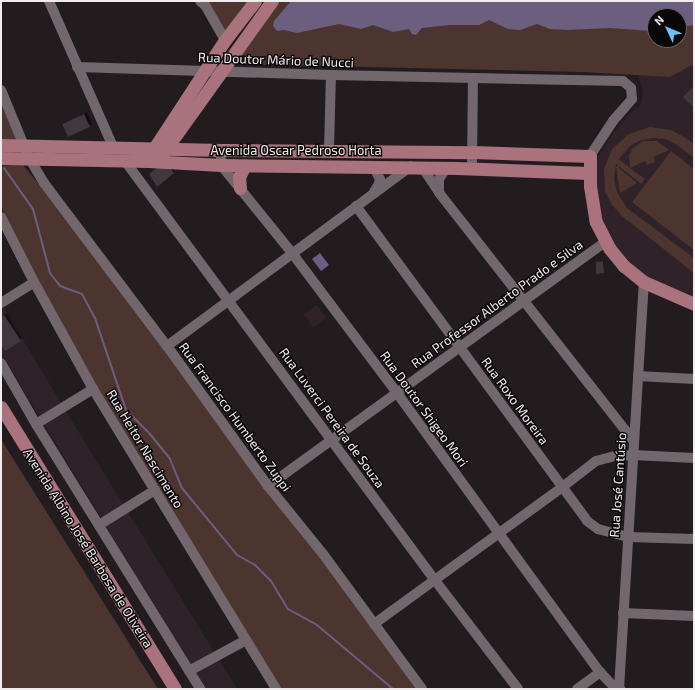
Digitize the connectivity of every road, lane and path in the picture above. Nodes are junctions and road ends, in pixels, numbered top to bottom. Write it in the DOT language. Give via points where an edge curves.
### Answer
graph roads {
  1 [pos="49,1"];
  2 [pos="200,1"];
  3 [pos="255,1"];
  4 [pos="272,1"];
  5 [pos="225,40"];
  6 [pos="77,67"];
  7 [pos="205,71"];
  8 [pos="221,72"];
  9 [pos="331,75"];
  10 [pos="473,78"];
  11 [pos="1,90"];
  12 [pos="179,130"];
  13 [pos="1,145"];
  14 [pos="25,145"];
  15 [pos="113,147"];
  16 [pos="160,148"];
  17 [pos="194,149"];
  18 [pos="221,150"];
  19 [pos="328,150"];
  20 [pos="473,152"];
  21 [pos="590,156"];
  22 [pos="1,158"];
  23 [pos="29,158"];
  24 [pos="125,161"];
  25 [pos="153,161"];
  26 [pos="222,165"];
  27 [pos="245,165"];
  28 [pos="373,166"];
  29 [pos="416,167"];
  30 [pos="447,168"];
  31 [pos="472,168"];
  32 [pos="589,173"];
  33 [pos="240,188"];
  34 [pos="440,194"];
  35 [pos="372,195"];
  36 [pos="356,206"];
  37 [pos="1,217"];
  38 [pos="606,241"];
  39 [pos="292,253"];
  40 [pos="34,282"];
  41 [pos="644,282"];
  42 [pos="230,301"];
  43 [pos="523,302"];
  44 [pos="1,303"];
  45 [pos="694,304"];
  46 [pos="167,346"];
  47 [pos="459,347"];
  48 [pos="1,362"];
  49 [pos="638,376"];
  50 [pos="694,379"];
  51 [pos="94,389"];
  52 [pos="397,393"];
  53 [pos="1,407"];
  54 [pos="36,424"];
  55 [pos="331,439"];
  56 [pos="634,441"];
  57 [pos="633,455"];
  58 [pos="694,458"];
  59 [pos="268,486"];
  60 [pos="561,488"];
  61 [pos="155,490"];
  62 [pos="98,525"];
  63 [pos="499,533"];
  64 [pos="628,537"];
  65 [pos="694,539"];
  66 [pos="434,579"];
  67 [pos="623,613"];
  68 [pos="694,616"];
  69 [pos="374,624"];
  70 [pos="246,640"];
  71 [pos="189,671"];
  72 [pos="600,672"];
  73 [pos="175,689"];
  74 [pos="200,689"];
  75 [pos="276,689"];
  76 [pos="422,689"];
  77 [pos="518,689"];
  78 [pos="577,689"];
  79 [pos="620,689"];
  1 -- 6 [label="street"];
  2 -- 5 [label="street" via="206,5"];
  3 -- 5 [label="main road"];
  4 -- 8 [label="main road"];
  5 -- 7 [label="main road"];
  6 -- 7 [label="street, Rua Doutor Mário de Nucci"];
  6 -- 15 [label="street"];
  7 -- 8 [label="street, Rua Doutor Mário de Nucci"];
  7 -- 16 [label="main road"];
  8 -- 9 [label="street, Rua Doutor Mário de Nucci"];
  8 -- 12 [label="main road"];
  9 -- 10 [label="street, Rua Doutor Mário de Nucci"];
  9 -- 19 [label="street"];
  10 -- 20 [label="street"];
  10 -- 21 [label="street, Rua Doutor Mário de Nucci" via="623,81 631,88 632,99 613,121"];
  11 -- 14 [label="street, Rua Francisco Humberto Zuppi"];
  12 -- 16 [label="main road"];
  12 -- 17 [label="main road" via="183,140"];
  13 -- 14 [label="main road, Avenida Oscar Pedroso Horta"];
  14 -- 15 [label="main road, Avenida Oscar Pedroso Horta"];
  14 -- 23 [label="street, Rua Francisco Humberto Zuppi"];
  15 -- 16 [label="main road, Avenida Oscar Pedroso Horta"];
  16 -- 17 [label="main road, Avenida Oscar Pedroso Horta"];
  16 -- 25 [label="main road"];
  17 -- 18 [label="main road, Avenida Oscar Pedroso Horta"];
  18 -- 19 [label="main road, Avenida Oscar Pedroso Horta"];
  18 -- 26 [label="street"];
  19 -- 20 [label="main road, Avenida Oscar Pedroso Horta"];
  20 -- 21 [label="main road, Avenida Oscar Pedroso Horta"];
  20 -- 31 [label="street"];
  21 -- 32 [label="main road"];
  22 -- 23 [label="main road, Avenida Oscar Pedroso Horta"];
  23 -- 24 [label="main road, Avenida Oscar Pedroso Horta"];
  23 -- 46 [label="street, Rua Francisco Humberto Zuppi" via="53,196"];
  24 -- 25 [label="main road, Avenida Oscar Pedroso Horta"];
  24 -- 42 [label="street, Rua Luverci Pereira de Souza"];
  25 -- 26 [label="main road, Avenida Oscar Pedroso Horta"];
  26 -- 27 [label="main road, Avenida Oscar Pedroso Horta"];
  26 -- 33 [label="street, Rua Doutor Shigeo Mori"];
  27 -- 28 [label="main road, Avenida Oscar Pedroso Horta"];
  27 -- 33 [label="main road" via="238,177"];
  28 -- 29 [label="main road, Avenida Oscar Pedroso Horta"];
  28 -- 35 [label="street" via="380,179"];
  29 -- 30 [label="main road, Avenida Oscar Pedroso Horta"];
  29 -- 34 [label="street"];
  29 -- 35 [label="street"];
  30 -- 31 [label="main road, Avenida Oscar Pedroso Horta"];
  30 -- 34 [label="street" via="439,179"];
  31 -- 32 [label="main road, Avenida Oscar Pedroso Horta"];
  32 -- 38 [label="main road" via="596,222"];
  33 -- 39 [label="street, Rua Doutor Shigeo Mori"];
  34 -- 43 [label="street"];
  35 -- 36 [label="street"];
  36 -- 39 [label="street"];
  36 -- 47 [label="street, Rua Roxo Moreira"];
  37 -- 40 [label="street, Rua Heitor Nascimento"];
  38 -- 41 [label="main road" via="624,266"];
  38 -- 43 [label="street, Rua Professor Alberto Prado e Silva"];
  39 -- 42 [label="street"];
  39 -- 52 [label="street, Rua Doutor Shigeo Mori"];
  40 -- 44 [label="street"];
  40 -- 51 [label="street, Rua Heitor Nascimento"];
  41 -- 45 [label="main road"];
  41 -- 49 [label="street, Rua José Cantúsio"];
  42 -- 46 [label="street"];
  42 -- 55 [label="street, Rua Luverci Pereira de Souza"];
  43 -- 47 [label="street, Rua Professor Alberto Prado e Silva"];
  43 -- 56 [label="street"];
  46 -- 59 [label="street, Rua Francisco Humberto Zuppi"];
  47 -- 52 [label="street, Rua Professor Alberto Prado e Silva"];
  47 -- 60 [label="street, Rua Roxo Moreira"];
  48 -- 54 [label="street"];
  49 -- 50 [label="street"];
  49 -- 56 [label="street, Rua José Cantúsio"];
  51 -- 54 [label="street"];
  51 -- 61 [label="street, Rua Heitor Nascimento"];
  52 -- 55 [label="street, Rua Professor Alberto Prado e Silva"];
  52 -- 63 [label="street, Rua Doutor Shigeo Mori"];
  53 -- 73 [label="main road, Avenida Albino José Barbosa de Oliveira"];
  54 -- 62 [label="street"];
  55 -- 59 [label="street, Rua Professor Alberto Prado e Silva"];
  55 -- 66 [label="street, Rua Luverci Pereira de Souza"];
  56 -- 57 [label="street, Rua José Cantúsio"];
  57 -- 58 [label="street"];
  57 -- 60 [label="street" via="614,456 596,461"];
  57 -- 64 [label="street, Rua José Cantúsio"];
  59 -- 69 [label="street, Rua Francisco Humberto Zuppi" via="323,554"];
  60 -- 63 [label="street"];
  60 -- 64 [label="street, Rua Roxo Moreira" via="588,522 598,529"];
  61 -- 62 [label="street"];
  61 -- 70 [label="street, Rua Heitor Nascimento"];
  62 -- 71 [label="street"];
  63 -- 66 [label="street"];
  63 -- 72 [label="street, Rua Doutor Shigeo Mori"];
  64 -- 65 [label="street, Rua Roxo Moreira"];
  64 -- 67 [label="street, Rua José Cantúsio"];
  66 -- 69 [label="street"];
  66 -- 77 [label="street, Rua Luverci Pereira de Souza"];
  67 -- 68 [label="street"];
  67 -- 79 [label="street, Rua José Cantúsio"];
  69 -- 76 [label="street, Rua Francisco Humberto Zuppi"];
  70 -- 71 [label="street"];
  70 -- 75 [label="street, Rua Heitor Nascimento"];
  71 -- 74 [label="street"];
  72 -- 78 [label="street"];
  72 -- 79 [label="street, Rua Doutor Shigeo Mori" via="613,686"];
}
